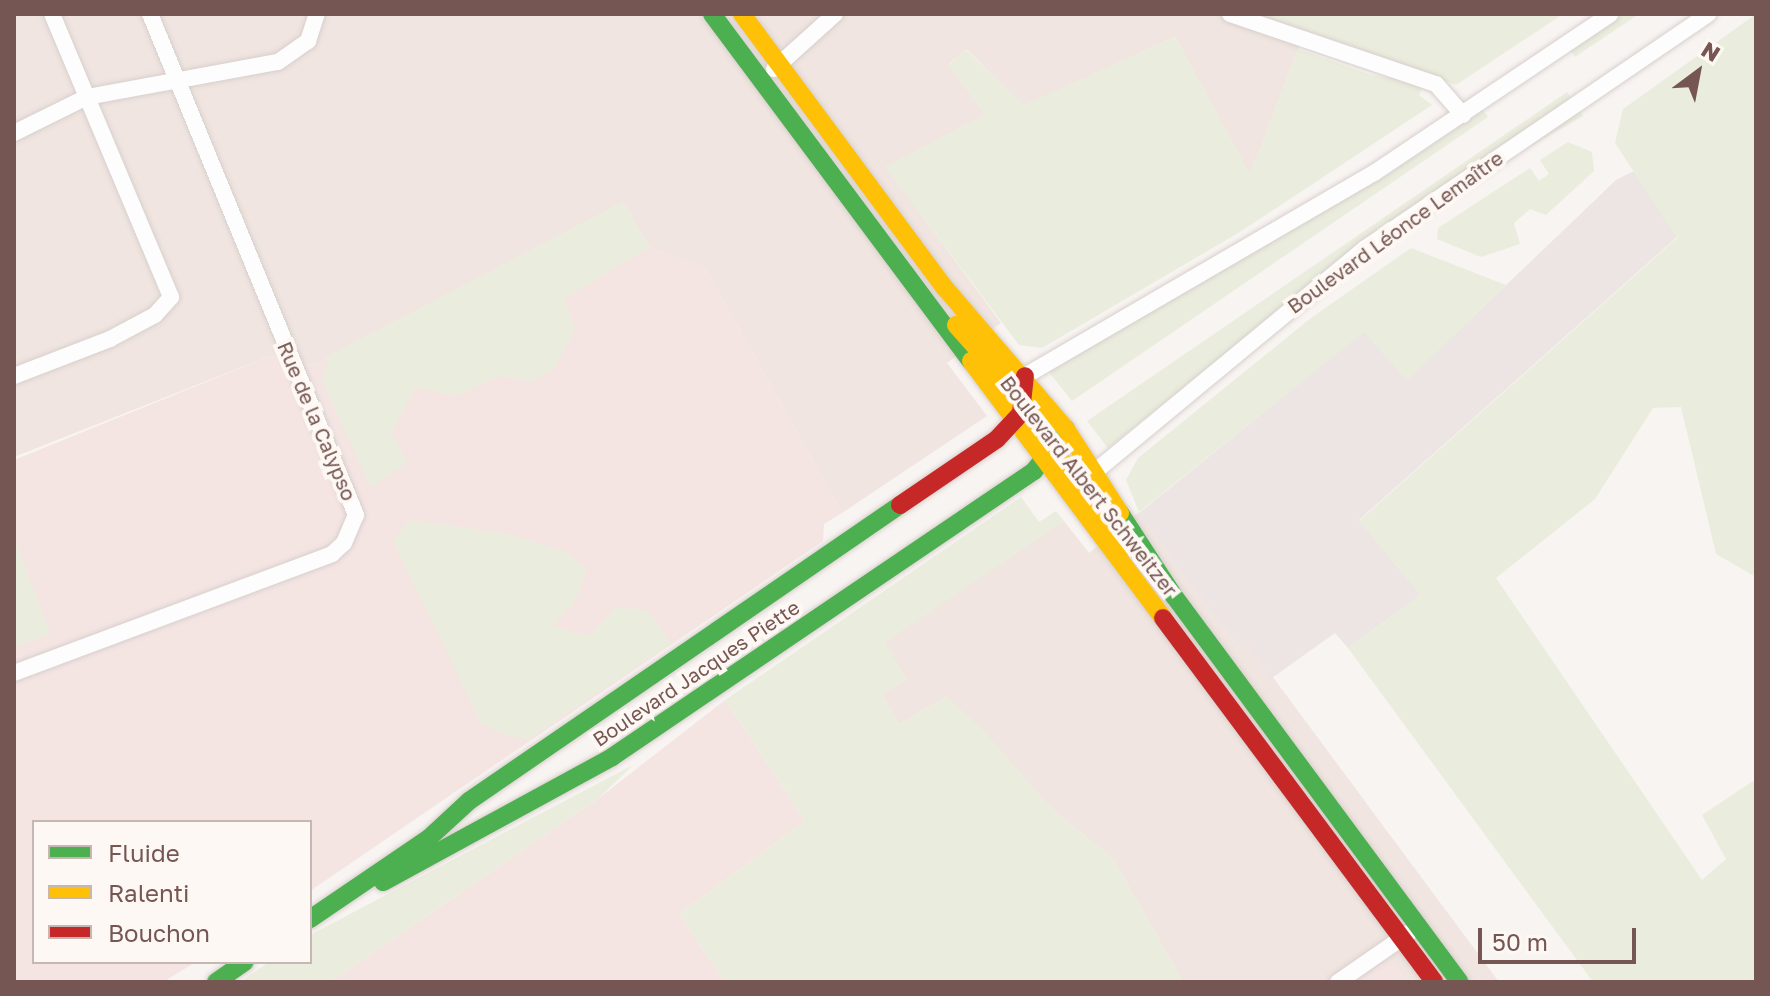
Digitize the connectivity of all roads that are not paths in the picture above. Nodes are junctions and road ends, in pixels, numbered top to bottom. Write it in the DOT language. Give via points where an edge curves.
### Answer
graph roads {
  1 [pos="52,14"];
  2 [pos="150,14"];
  3 [pos="317,14"];
  4 [pos="712,14"];
  5 [pos="742,14"];
  6 [pos="835,14"];
  7 [pos="1230,14"];
  8 [pos="1611,14"];
  9 [pos="1708,14"];
  10 [pos="779,64"];
  11 [pos="176,79"];
  12 [pos="760,79"];
  13 [pos="87,97"];
  14 [pos="1463,115"];
  15 [pos="14,133"];
  16 [pos="906,275"];
  17 [pos="14,376"];
  18 [pos="1025,376"];
  19 [pos="1021,398"];
  20 [pos="1014,422"];
  21 [pos="1055,445"];
  22 [pos="1083,470"];
  23 [pos="1174,596"];
  24 [pos="14,673"];
  25 [pos="355,892"];
  26 [pos="312,918"];
  27 [pos="1419,926"];
  28 [pos="1401,939"];
  29 [pos="242,964"];
  30 [pos="216,982"];
  31 [pos="1338,982"];
  32 [pos="1434,982"];
  33 [pos="1460,982"];
  1 -- 13 [label="street"];
  2 -- 11 [label="street, Rue de la Calypso"];
  3 -- 11 [label="street" via="308,41 278,62"];
  4 -- 12 [label="main road, Boulevard Albert Schweitzer"];
  5 -- 10 [label="main road, Boulevard Albert Schweitzer"];
  6 -- 10 [label="street"];
  7 -- 14 [label="street" via="1436,84"];
  8 -- 14 [label="street"];
  9 -- 22 [label="street, Boulevard Léonce Lemaître" via="1364,249"];
  10 -- 12 [label="street"];
  10 -- 18 [label="main road, Boulevard Albert Schweitzer" via="945,288"];
  11 -- 13 [label="street"];
  11 -- 24 [label="street, Rue de la Calypso" via="356,515 344,543 332,554"];
  12 -- 16 [label="main road, Boulevard Albert Schweitzer"];
  13 -- 15 [label="street"];
  13 -- 17 [label="street" via="171,297 155,315 110,339"];
  14 -- 18 [label="street"];
  16 -- 19 [label="main road"];
  16 -- 20 [label="main road, Boulevard Albert Schweitzer"];
  18 -- 19 [label="main road"];
  18 -- 21 [label="main road, Boulevard Albert Schweitzer"];
  19 -- 20 [label="main road"];
  19 -- 21 [label="main road"];
  20 -- 21 [label="main road, Boulevard Albert Schweitzer"];
  20 -- 25 [label="main road, Boulevard Jacques Piette" via="987,447 469,801"];
  21 -- 22 [label="main road, Boulevard Albert Schweitzer"];
  21 -- 22 [label="main road"];
  21 -- 25 [label="main road, Boulevard Jacques Piette" via="556,793"];
  21 -- 28 [label="main road, Boulevard Albert Schweitzer"];
  22 -- 23 [label="main road, Boulevard Albert Schweitzer"];
  22 -- 23 [label="main road" via="1159,588"];
  23 -- 27 [label="main road, Boulevard Albert Schweitzer"];
  25 -- 26 [label="main road, Boulevard Jacques Piette"];
  27 -- 28 [label="street"];
  27 -- 33 [label="main road, Boulevard Albert Schweitzer"];
  28 -- 31 [label="street"];
  28 -- 32 [label="main road, Boulevard Albert Schweitzer"];
  29 -- 30 [label="main road"];
}
